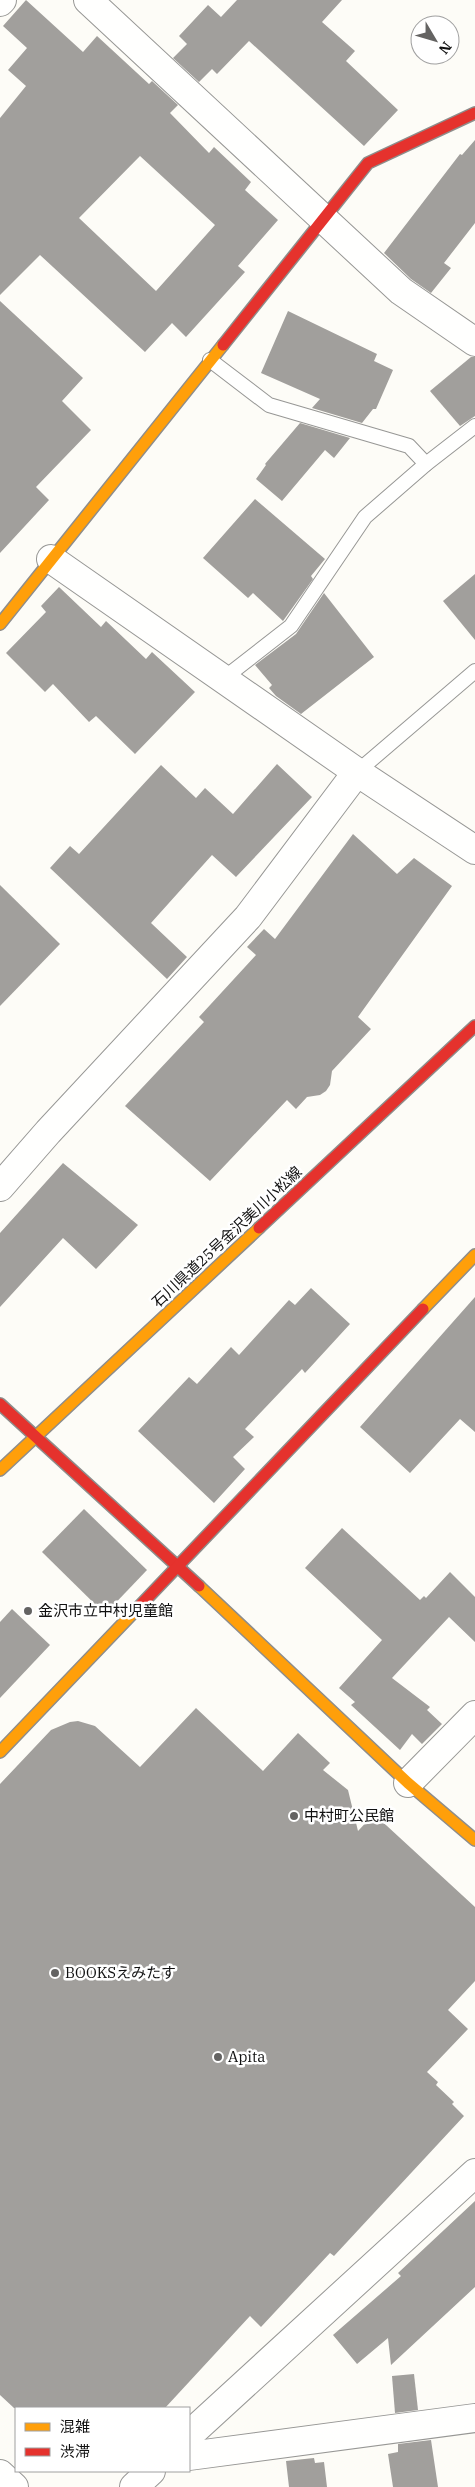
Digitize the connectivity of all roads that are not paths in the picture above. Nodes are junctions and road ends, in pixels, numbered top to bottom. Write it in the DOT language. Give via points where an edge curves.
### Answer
graph roads {
  1 [pos="88,0"];
  2 [pos="475,113"];
  3 [pos="324,220"];
  4 [pos="475,342"];
  5 [pos="210,360"];
  6 [pos="475,426"];
  7 [pos="426,464"];
  8 [pos="51,559"];
  9 [pos="0,624"];
  10 [pos="475,671"];
  11 [pos="223,679"];
  12 [pos="357,772"];
  13 [pos="475,850"];
  14 [pos="475,1026"];
  15 [pos="0,1187"];
  16 [pos="475,1255"];
  17 [pos="0,1404"];
  18 [pos="36,1435"];
  19 [pos="0,1470"];
  20 [pos="177,1566"];
  21 [pos="475,1715"];
  22 [pos="0,1752"];
  23 [pos="408,1783"];
  24 [pos="475,1840"];
  25 [pos="475,2173"];
  26 [pos="475,2418"];
  27 [pos="190,2434"];
  28 [pos="190,2456"];
  29 [pos="150,2472"];
  30 [pos="0,2474"];
  31 [pos="14,2487"];
  32 [pos="134,2487"];
  1 -- 3 [label="street"];
  2 -- 3 [label="street" via="368,163"];
  3 -- 4 [label="street" via="401,292"];
  3 -- 5 [label="street"];
  5 -- 7 [label="lane" via="269,405 409,446"];
  5 -- 8 [label="street"];
  6 -- 7 [label="lane"];
  7 -- 11 [label="lane" via="365,517 291,626"];
  8 -- 9 [label="street"];
  8 -- 11 [label="street"];
  10 -- 12 [label="lane"];
  11 -- 12 [label="street"];
  12 -- 13 [label="street"];
  12 -- 15 [label="street" via="248,917"];
  14 -- 18 [label="street, 石川県道25号金沢美川小松線"];
  16 -- 20 [label="street"];
  17 -- 18 [label="street"];
  18 -- 19 [label="street, 石川県道25号金沢美川小松線"];
  18 -- 20 [label="street"];
  20 -- 22 [label="street"];
  20 -- 23 [label="street"];
  21 -- 23 [label="street"];
  23 -- 24 [label="street"];
  25 -- 27 [label="street"];
  26 -- 28 [label="street"];
  29 -- 32 [label="street"];
  30 -- 31 [label="street"];
}
